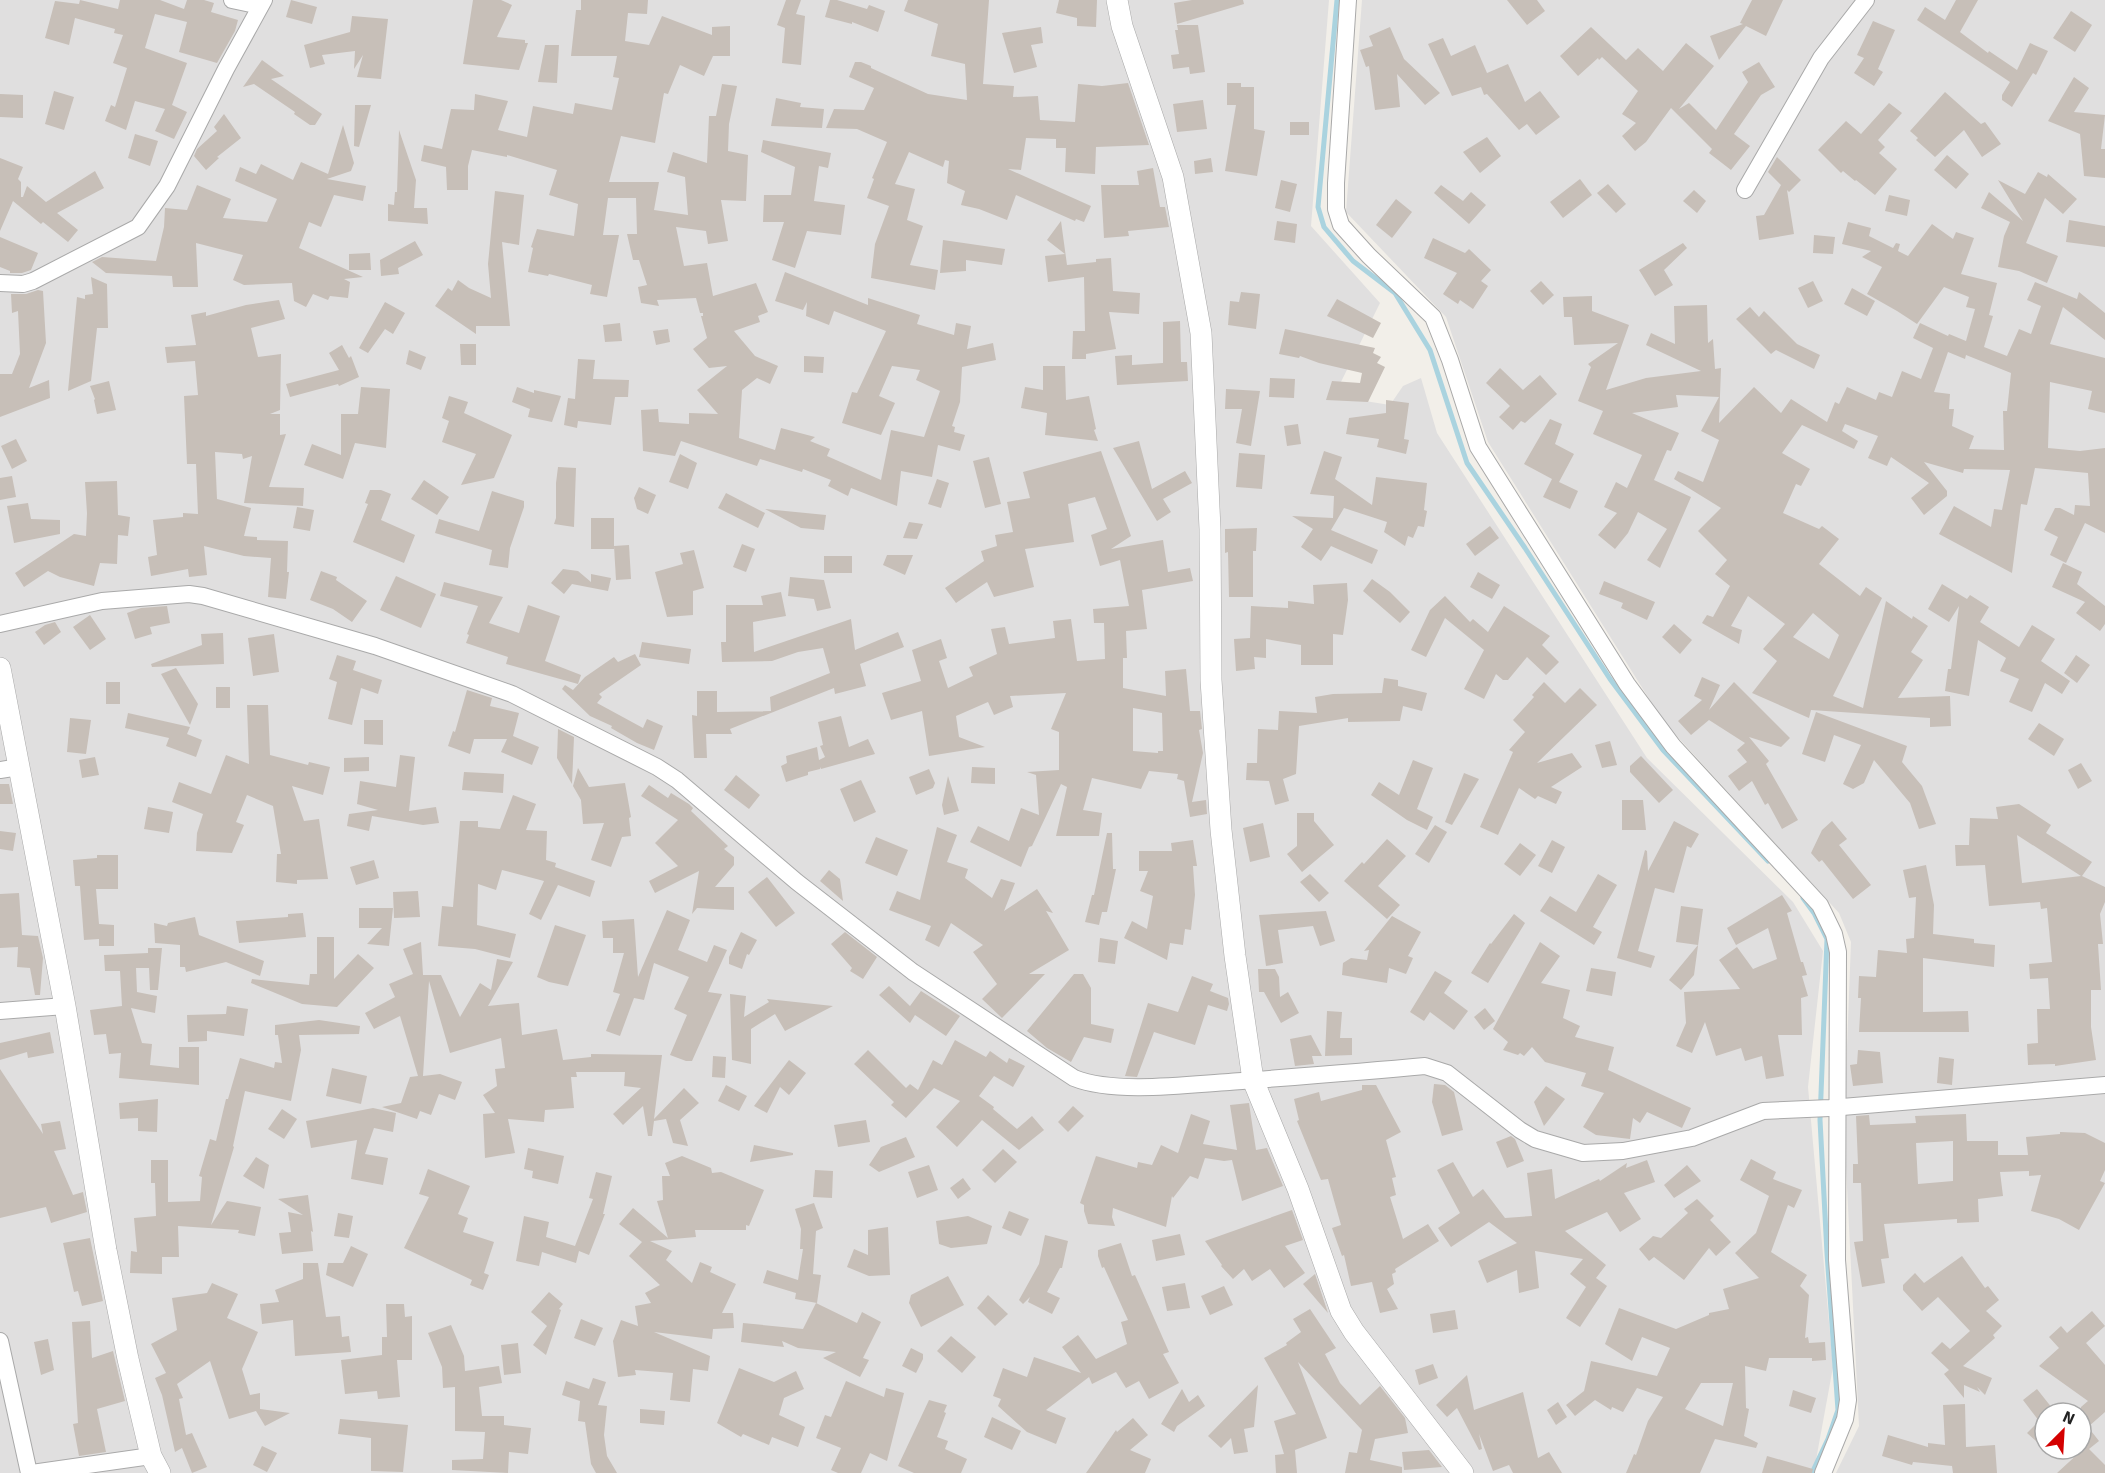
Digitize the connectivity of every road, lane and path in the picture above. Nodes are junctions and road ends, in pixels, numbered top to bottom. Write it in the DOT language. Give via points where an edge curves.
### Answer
graph roads {
  1 [pos="232,0"];
  2 [pos="1117,0"];
  3 [pos="1348,0"];
  4 [pos="1866,0"];
  5 [pos="262,3"];
  6 [pos="1745,190"];
  7 [pos="0,283"];
  8 [pos="0,624"];
  9 [pos="0,668"];
  10 [pos="9,768"];
  11 [pos="65,1006"];
  12 [pos="0,1011"];
  13 [pos="1253,1080"];
  14 [pos="2105,1085"];
  15 [pos="1833,1108"];
  16 [pos="0,1341"];
  17 [pos="155,1464"];
  18 [pos="30,1473"];
  19 [pos="1463,1473"];
  20 [pos="1823,1473"];
  1 -- 5 [label="street"];
  2 -- 13 [label="street" via="1122,26 1173,177 1202,333 1211,680 1220,819"];
  3 -- 15 [label="street" via="1336,183 1336,209 1341,225 1433,317 1478,447 1628,684 1673,746 1820,906 1838,952"];
  4 -- 6 [label="street" via="1821,58"];
  5 -- 7 [label="street" via="167,186 138,227 33,281"];
  8 -- 13 [label="street" via="102,601 189,594 375,646 504,691 668,773 797,882 913,972 1074,1078 1102,1086"];
  9 -- 10 [label="street"];
  10 -- 11 [label="street"];
  11 -- 12 [label="street"];
  11 -- 17 [label="street" via="106,1250"];
  13 -- 15 [label="street" via="1436,1068 1535,1139 1583,1153 1623,1151 1692,1138 1763,1111"];
  13 -- 19 [label="street" via="1298,1189 1341,1311"];
  14 -- 15 [label="street"];
  15 -- 20 [label="street" via="1848,1400 1845,1419"];
  16 -- 18 [label="street"];
  17 -- 18 [label="street"];
}
